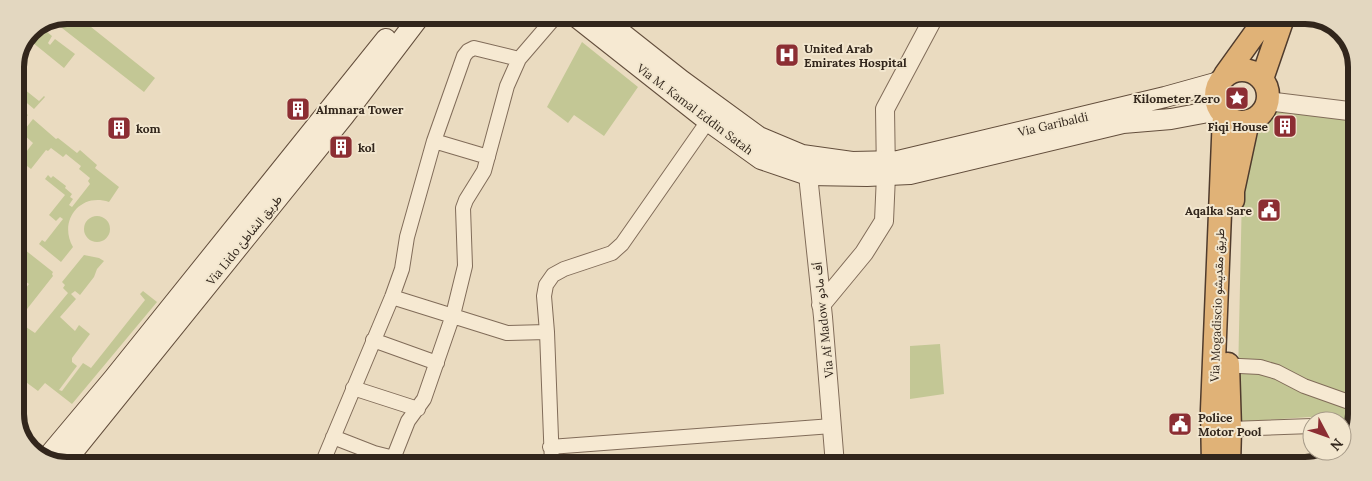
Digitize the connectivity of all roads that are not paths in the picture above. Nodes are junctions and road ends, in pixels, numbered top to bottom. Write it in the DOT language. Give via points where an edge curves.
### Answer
graph roads {
  1 [pos="399,24"];
  2 [pos="413,24"];
  3 [pos="549,24"];
  4 [pos="585,24"];
  5 [pos="610,24"];
  6 [pos="930,24"];
  7 [pos="1262,24"];
  8 [pos="1282,24"];
  9 [pos="519,59"];
  10 [pos="1222,79"];
  11 [pos="1265,90"];
  12 [pos="1348,110"];
  13 [pos="338,111"];
  14 [pos="1222,113"];
  15 [pos="1248,121"];
  16 [pos="708,122"];
  17 [pos="739,133"];
  18 [pos="434,141"];
  19 [pos="488,157"];
  20 [pos="886,168"];
  21 [pos="808,176"];
  22 [pos="392,297"];
  23 [pos="822,305"];
  24 [pos="453,315"];
  25 [pos="547,332"];
  26 [pos="373,340"];
  27 [pos="438,363"];
  28 [pos="1222,365"];
  29 [pos="353,388"];
  30 [pos="1348,402"];
  31 [pos="418,408"];
  32 [pos="832,426"];
  33 [pos="1302,426"];
  34 [pos="1230,429"];
  35 [pos="333,437"];
  36 [pos="550,447"];
  37 [pos="50,454"];
  38 [pos="69,457"];
  39 [pos="325,457"];
  40 [pos="384,457"];
  41 [pos="394,457"];
  42 [pos="551,457"];
  43 [pos="834,457"];
  44 [pos="1213,457"];
  45 [pos="1229,457"];
  1 -- 13 [label="main road, Via Lido طريق الشاطئ"];
  2 -- 13 [label="main road, Via Lido طريق الشاطئ"];
  3 -- 9 [label="street"];
  4 -- 16 [label="main road, Via M. Kamal Eddin Satah"];
  5 -- 17 [label="main road, Via M. Kamal Eddin Satah" via="681,80"];
  6 -- 20 [label="street" via="885,109"];
  7 -- 10 [label="highway"];
  8 -- 11 [label="highway"];
  9 -- 18 [label="street" via="474,48 468,51"];
  9 -- 19 [label="street" via="507,86"];
  10 -- 11 [label="highway" via="1232,71 1249,70 1256,74"];
  10 -- 14 [label="highway" via="1215,96"];
  10 -- 20 [label="main road, Via Garibaldi" via="1156,99 898,161"];
  11 -- 12 [label="street"];
  11 -- 15 [label="highway" via="1260,114"];
  13 -- 37 [label="main road, Via Lido طريق الشاطئ"];
  13 -- 38 [label="main road, Via Lido طريق الشاطئ"];
  14 -- 15 [label="highway" via="1231,120"];
  14 -- 20 [label="main road, Via Garibaldi" via="1123,123 910,174"];
  14 -- 28 [label="highway, Via Mogadiscio طريق مقديشو"];
  15 -- 28 [label="highway, Via Mogadiscio طريق مقديشو" via="1233,190"];
  16 -- 17 [label="main road, Via M. Kamal Eddin Satah"];
  16 -- 25 [label="street" via="612,254 553,275 544,296"];
  17 -- 20 [label="main road, Via M. Kamal Eddin Satah" via="759,137 802,155"];
  17 -- 21 [label="main road, Via M. Kamal Eddin Satah" via="761,158"];
  18 -- 19 [label="street"];
  18 -- 22 [label="street"];
  19 -- 24 [label="street" via="463,208 465,266"];
  20 -- 21 [label="main road, Via M. Kamal Eddin Satah"];
  20 -- 23 [label="street" via="884,221 864,253"];
  21 -- 23 [label="street, Via Af Madow أف مادو"];
  22 -- 24 [label="street"];
  22 -- 26 [label="street"];
  23 -- 32 [label="street, Via Af Madow أف مادو"];
  24 -- 25 [label="street" via="507,334"];
  24 -- 27 [label="street"];
  25 -- 36 [label="street"];
  26 -- 27 [label="street"];
  26 -- 29 [label="street"];
  27 -- 31 [label="street"];
  28 -- 30 [label="street" via="1260,367"];
  28 -- 34 [label="highway, Via Mogadiscio طريق مقديشو"];
  28 -- 44 [label="highway, Via Mogadiscio طريق مقديشو" via="1212,410"];
  29 -- 31 [label="street"];
  29 -- 35 [label="street"];
  31 -- 41 [label="street" via="408,421"];
  32 -- 36 [label="street"];
  32 -- 43 [label="street, Via Af Madow أف مادو"];
  33 -- 34 [label="street"];
  34 -- 45 [label="highway, Via Mogadiscio طريق مقديشو"];
  35 -- 39 [label="street"];
  35 -- 40 [label="street"];
  36 -- 42 [label="street"];
}
